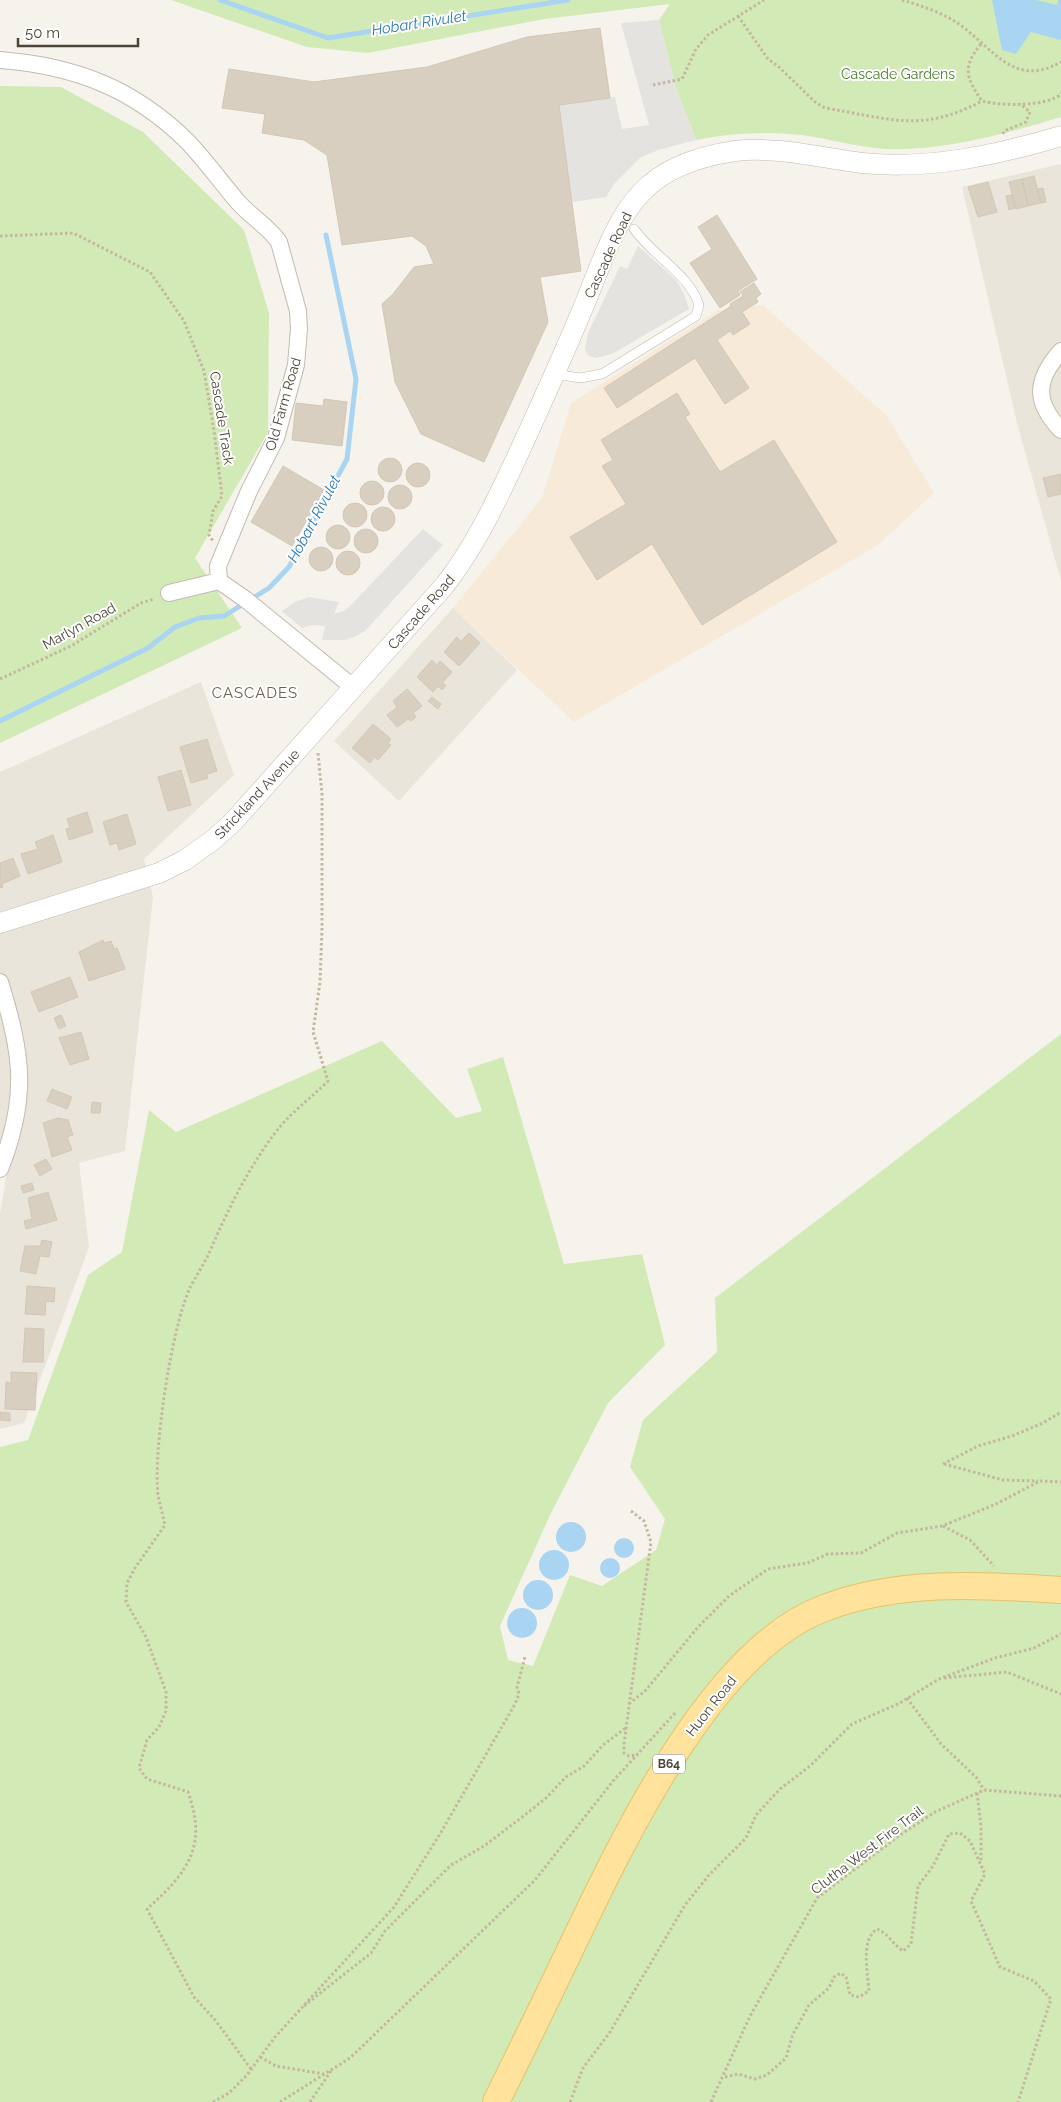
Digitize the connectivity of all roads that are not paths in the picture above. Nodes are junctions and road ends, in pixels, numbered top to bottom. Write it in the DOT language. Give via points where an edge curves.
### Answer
graph roads {
  1 [pos="0,60"];
  2 [pos="1061,136"];
  3 [pos="634,229"];
  4 [pos="1061,351"];
  5 [pos="555,374"];
  6 [pos="1061,430"];
  7 [pos="219,581"];
  8 [pos="169,593"];
  9 [pos="354,688"];
  10 [pos="0,923"];
  11 [pos="0,982"];
  12 [pos="0,1169"];
  13 [pos="1061,1590"];
  14 [pos="496,2102"];
  1 -- 7 [label="street, Old Farm Road" via="89,77 119,89 143,104 187,142 239,203 278,242 298,311 296,366 276,438 222,554 218,566"];
  2 -- 5 [label="street, Cascade Road" via="986,155 920,164 862,163 755,150 706,157 674,169 647,186 622,219"];
  3 -- 5 [label="lane" via="653,253 689,284 699,305 696,316 602,374 580,378"];
  4 -- 6 [label="street" via="1051,362 1041,388 1042,405"];
  5 -- 9 [label="street, Cascade Road" via="491,513 470,550 445,586"];
  7 -- 8 [label="street"];
  7 -- 9 [label="street"];
  9 -- 10 [label="street, Strickland Avenue" via="232,823 186,860 128,884"];
  11 -- 12 [label="street" via="13,1024 20,1074 13,1128"];
  13 -- 14 [label="main road, Huon Road / B64" via="956,1586 861,1596 802,1618 751,1657 680,1746 636,1818"];
}
